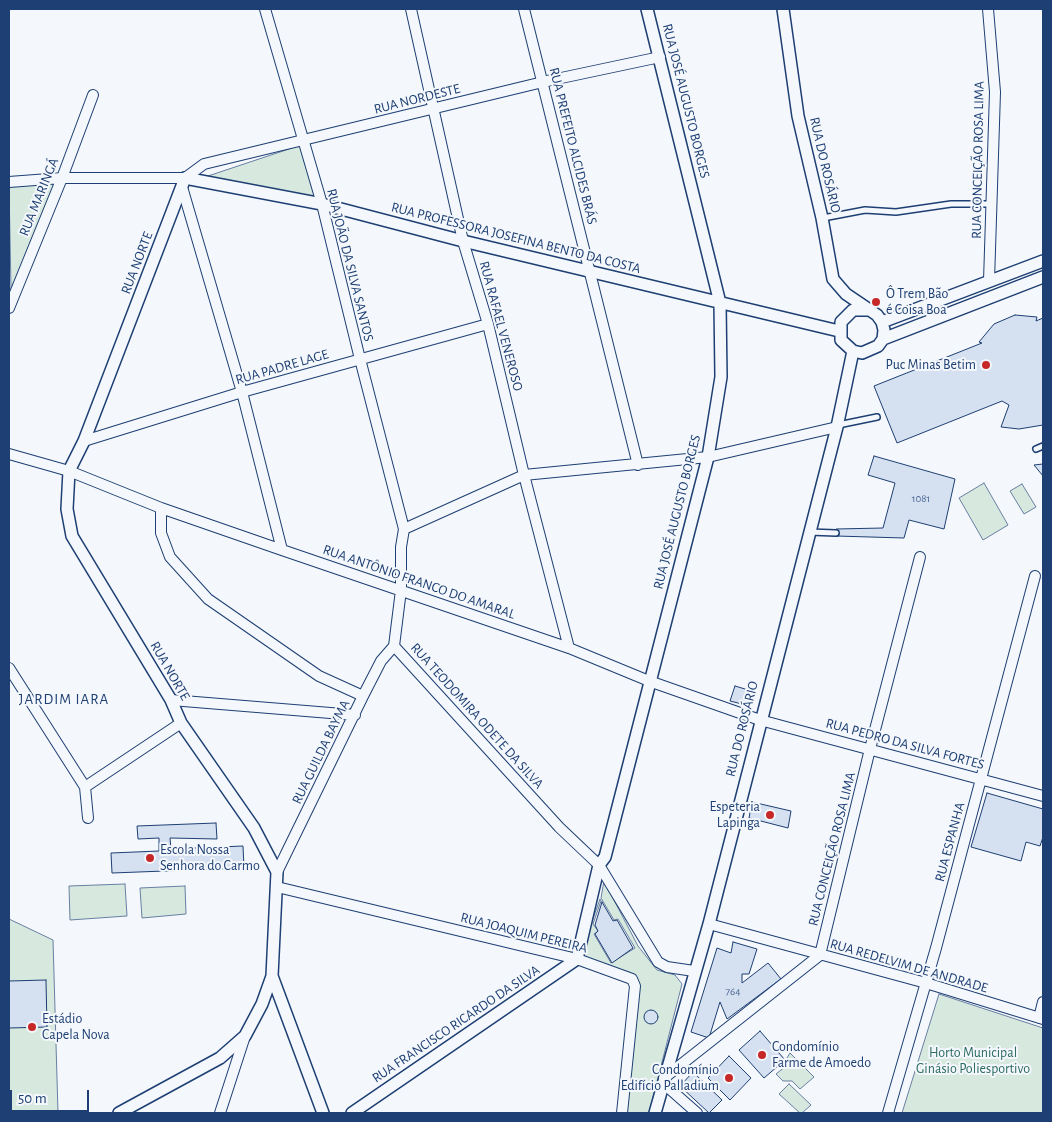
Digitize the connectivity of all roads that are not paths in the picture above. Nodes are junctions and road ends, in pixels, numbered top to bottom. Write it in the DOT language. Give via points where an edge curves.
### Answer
graph roads {
  1 [pos="265,9"];
  2 [pos="411,9"];
  3 [pos="524,9"];
  4 [pos="647,9"];
  5 [pos="783,9"];
  6 [pos="988,9"];
  7 [pos="660,57"];
  8 [pos="542,82"];
  9 [pos="93,94"];
  10 [pos="434,110"];
  11 [pos="303,141"];
  12 [pos="62,178"];
  13 [pos="9,182"];
  14 [pos="184,182"];
  15 [pos="322,204"];
  16 [pos="991,204"];
  17 [pos="822,218"];
  18 [pos="463,242"];
  19 [pos="1043,261"];
  20 [pos="590,271"];
  21 [pos="1043,277"];
  22 [pos="989,282"];
  23 [pos="720,303"];
  24 [pos="9,308"];
  25 [pos="870,310"];
  26 [pos="882,322"];
  27 [pos="488,324"];
  28 [pos="839,331"];
  29 [pos="882,339"];
  30 [pos="853,351"];
  31 [pos="360,359"];
  32 [pos="242,392"];
  33 [pos="877,417"];
  34 [pos="837,426"];
  35 [pos="84,441"];
  36 [pos="1043,446"];
  37 [pos="1036,449"];
  38 [pos="9,454"];
  39 [pos="708,458"];
  40 [pos="638,465"];
  41 [pos="69,472"];
  42 [pos="524,475"];
  43 [pos="161,508"];
  44 [pos="404,530"];
  45 [pos="809,532"];
  46 [pos="836,533"];
  47 [pos="282,550"];
  48 [pos="920,556"];
  49 [pos="1035,576"];
  50 [pos="401,590"];
  51 [pos="394,646"];
  52 [pos="569,648"];
  53 [pos="9,668"];
  54 [pos="649,681"];
  55 [pos="363,696"];
  56 [pos="171,700"];
  57 [pos="355,714"];
  58 [pos="760,720"];
  59 [pos="181,723"];
  60 [pos="870,749"];
  61 [pos="982,779"];
  62 [pos="85,787"];
  63 [pos="1043,796"];
  64 [pos="88,818"];
  65 [pos="600,865"];
  66 [pos="277,872"];
  67 [pos="277,887"];
  68 [pos="708,924"];
  69 [pos="820,955"];
  70 [pos="578,959"];
  71 [pos="694,970"];
  72 [pos="272,976"];
  73 [pos="926,983"];
  74 [pos="1043,1002"];
  75 [pos="1041,1019"];
  76 [pos="245,1036"];
  77 [pos="663,1080"];
  78 [pos="620,1112"];
  79 [pos="119,1113"];
  80 [pos="220,1113"];
  81 [pos="323,1113"];
  82 [pos="352,1113"];
  83 [pos="655,1113"];
  84 [pos="697,1113"];
  85 [pos="888,1113"];
  1 -- 11 [label="street, RUA JOÃO DA SILVA SANTOS"];
  2 -- 10 [label="street, RUA RAFAEL VENEROSO"];
  3 -- 8 [label="street, RUA PREFEITO ALCIDES BRÁS"];
  4 -- 7 [label="street, RUA JOSÉ AUGUSTO BORGES"];
  5 -- 17 [label="street, RUA DO ROSÁRIO" via="798,116"];
  6 -- 16 [label="street, RUA CONCEIÇÃO ROSA LIMA" via="995,92"];
  7 -- 8 [label="street, RUA NORDESTE"];
  7 -- 23 [label="street, RUA JOSÉ AUGUSTO BORGES"];
  8 -- 10 [label="street, RUA NORDESTE"];
  8 -- 20 [label="street, RUA PREFEITO ALCIDES BRÁS"];
  9 -- 12 [label="street, RUA MARINGÁ"];
  10 -- 11 [label="street, RUA NORDESTE"];
  10 -- 18 [label="street, RUA RAFAEL VENEROSO"];
  11 -- 14 [label="street, RUA NORDESTE" via="204,164"];
  11 -- 15 [label="street, RUA JOÃO DA SILVA SANTOS"];
  12 -- 13 [label="street"];
  12 -- 14 [label="street"];
  12 -- 24 [label="street, RUA MARINGÁ"];
  14 -- 15 [label="street, RUA PROFESSORA JOSEFINA BENTO DA COSTA"];
  14 -- 32 [label="street"];
  14 -- 35 [label="street, RUA NORTE"];
  15 -- 18 [label="street, RUA PROFESSORA JOSEFINA BENTO DA COSTA"];
  15 -- 31 [label="street, RUA JOÃO DA SILVA SANTOS"];
  16 -- 17 [label="lane" via="951,204 896,212 865,210"];
  16 -- 22 [label="street, RUA CONCEIÇÃO ROSA LIMA"];
  17 -- 25 [label="street, RUA DO ROSÁRIO" via="833,279 846,294"];
  18 -- 20 [label="street, RUA PROFESSORA JOSEFINA BENTO DA COSTA"];
  18 -- 27 [label="street, RUA RAFAEL VENEROSO"];
  19 -- 22 [label="street"];
  20 -- 23 [label="street, RUA PROFESSORA JOSEFINA BENTO DA COSTA"];
  20 -- 40 [label="street, RUA PREFEITO ALCIDES BRÁS"];
  21 -- 29 [label="street"];
  22 -- 26 [label="street"];
  23 -- 28 [label="street, RUA PROFESSORA JOSEFINA BENTO DA COSTA"];
  23 -- 39 [label="street, RUA JOSÉ AUGUSTO BORGES" via="721,377"];
  25 -- 26 [label="street"];
  25 -- 28 [label="street" via="861,308 846,315"];
  26 -- 29 [label="street"];
  27 -- 31 [label="street, RUA PADRE LAGE"];
  27 -- 42 [label="street, RUA RAFAEL VENEROSO"];
  28 -- 30 [label="street" via="841,340"];
  29 -- 30 [label="street" via="871,351"];
  30 -- 34 [label="street, RUA DO ROSÁRIO"];
  31 -- 32 [label="street, RUA PADRE LAGE"];
  31 -- 44 [label="street, RUA JOÃO DA SILVA SANTOS"];
  32 -- 35 [label="street, RUA PADRE LAGE"];
  32 -- 47 [label="street"];
  33 -- 34 [label="lane"];
  34 -- 39 [label="street"];
  34 -- 45 [label="street, RUA DO ROSÁRIO"];
  35 -- 41 [label="street, RUA NORTE"];
  36 -- 37 [label="lane"];
  38 -- 41 [label="street, RUA ANTÔNIO FRANCO DO AMARAL"];
  39 -- 40 [label="street"];
  39 -- 54 [label="street, RUA JOSÉ AUGUSTO BORGES"];
  40 -- 42 [label="street"];
  41 -- 43 [label="street, RUA ANTÔNIO FRANCO DO AMARAL"];
  41 -- 56 [label="street, RUA NORTE" via="67,508 72,536"];
  42 -- 44 [label="street"];
  42 -- 52 [label="street, RUA RAFAEL VENEROSO"];
  43 -- 47 [label="street, RUA ANTÔNIO FRANCO DO AMARAL"];
  43 -- 55 [label="street" via="161,533 170,557 208,599 319,676"];
  44 -- 50 [label="street, RUA TEODOMIRA ODETE DA SILVA"];
  45 -- 46 [label="lane"];
  45 -- 58 [label="street, RUA DO ROSÁRIO"];
  47 -- 50 [label="street, RUA ANTÔNIO FRANCO DO AMARAL"];
  48 -- 60 [label="street, RUA CONCEIÇÃO ROSA LIMA"];
  49 -- 61 [label="street, RUA ESPANHA"];
  50 -- 51 [label="street, RUA TEODOMIRA ODETE DA SILVA"];
  50 -- 52 [label="street, RUA ANTÔNIO FRANCO DO AMARAL"];
  51 -- 55 [label="street, RUA GUILDA BAYMA" via="381,661"];
  51 -- 65 [label="street, RUA TEODOMIRA ODETE DA SILVA" via="559,827"];
  52 -- 54 [label="street, RUA ANTÔNIO FRANCO DO AMARAL"];
  53 -- 62 [label="street"];
  54 -- 58 [label="street, RUA ANTÔNIO FRANCO DO AMARAL"];
  54 -- 65 [label="street, RUA JOSÉ AUGUSTO BORGES" via="605,857"];
  55 -- 57 [label="street, RUA GUILDA BAYMA"];
  56 -- 57 [label="street"];
  56 -- 59 [label="street, RUA NORTE"];
  57 -- 66 [label="street, RUA GUILDA BAYMA"];
  58 -- 60 [label="street, RUA PEDRO DA SILVA FORTES"];
  58 -- 68 [label="street, RUA DO ROSÁRIO"];
  59 -- 62 [label="street"];
  59 -- 66 [label="street, RUA NORTE" via="254,828"];
  60 -- 61 [label="street, RUA PEDRO DA SILVA FORTES"];
  60 -- 69 [label="street, RUA CONCEIÇÃO ROSA LIMA"];
  61 -- 63 [label="street, RUA PEDRO DA SILVA FORTES"];
  61 -- 73 [label="street, RUA ESPANHA"];
  62 -- 64 [label="street"];
  65 -- 70 [label="street, RUA JOSÉ AUGUSTO BORGES"];
  65 -- 71 [label="street, RUA TEODOMIRA ODETE DA SILVA" via="658,962 667,967"];
  66 -- 67 [label="street, RUA NORTE"];
  67 -- 70 [label="street, RUA JOAQUIM PEREIRA"];
  67 -- 72 [label="street, RUA NORTE"];
  68 -- 69 [label="street, RUA REDELVIM DE ANDRADE"];
  68 -- 71 [label="street, RUA DO ROSÁRIO"];
  69 -- 73 [label="street, RUA REDELVIM DE ANDRADE"];
  69 -- 77 [label="street"];
  70 -- 78 [label="street, RUA JOAQUIM PEREIRA" via="627,976 635,986"];
  70 -- 82 [label="street, RUA FRANCISCO RICARDO DA SILVA"];
  71 -- 77 [label="street, RUA DO ROSÁRIO"];
  72 -- 76 [label="street, RUA NORTE"];
  72 -- 81 [label="street"];
  73 -- 75 [label="street, RUA REDELVIM DE ANDRADE"];
  73 -- 85 [label="street, RUA ESPANHA"];
  74 -- 75 [label="street"];
  76 -- 79 [label="street, RUA NORTE" via="220,1058"];
  76 -- 80 [label="street"];
  77 -- 83 [label="street, RUA DO ROSÁRIO"];
  77 -- 84 [label="street"];
}
